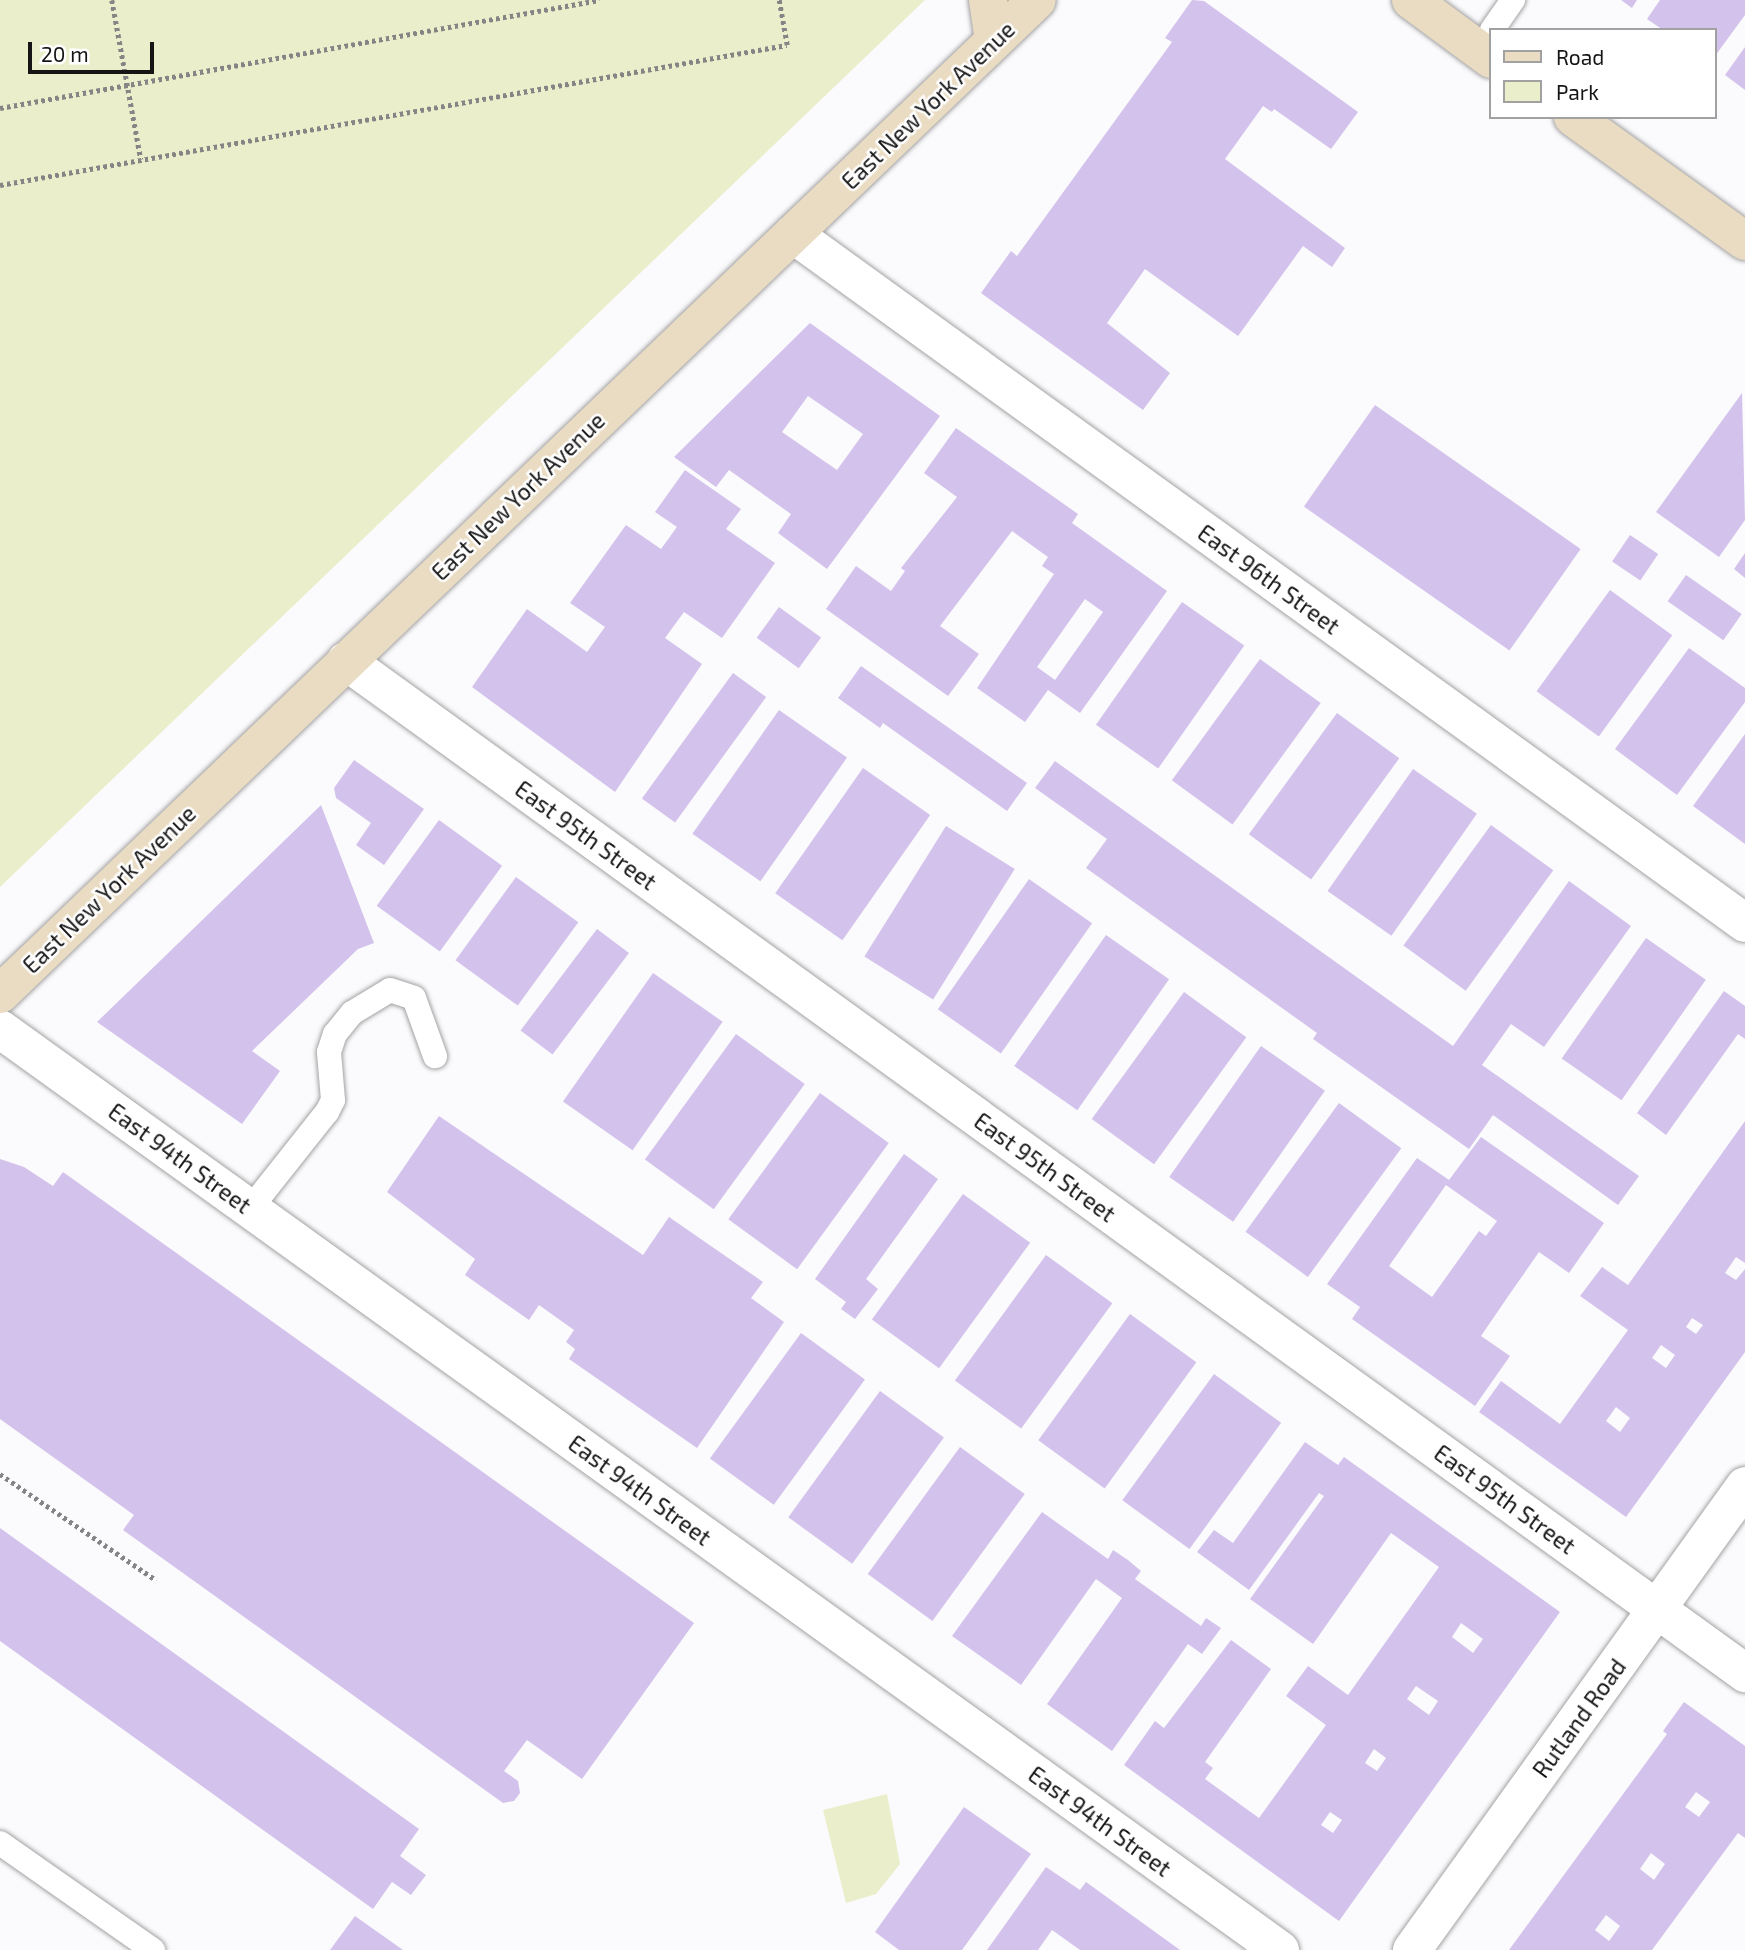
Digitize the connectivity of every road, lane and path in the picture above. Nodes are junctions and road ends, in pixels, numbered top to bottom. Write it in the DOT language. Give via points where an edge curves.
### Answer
graph roads {
  1 [pos="112,0"];
  2 [pos="598,0"];
  3 [pos="779,0"];
  4 [pos="988,0"];
  5 [pos="1037,0"];
  6 [pos="1411,0"];
  7 [pos="1513,0"];
  8 [pos="1496,28"];
  9 [pos="994,41"];
  10 [pos="1488,42"];
  11 [pos="127,86"];
  12 [pos="0,108"];
  13 [pos="1576,119"];
  14 [pos="141,159"];
  15 [pos="0,185"];
  16 [pos="793,234"];
  17 [pos="1745,241"];
  18 [pos="346,661"];
  19 [pos="1745,923"];
  20 [pos="0,994"];
  21 [pos="0,1029"];
  22 [pos="435,1056"];
  23 [pos="250,1209"];
  24 [pos="0,1474"];
  25 [pos="1745,1486"];
  26 [pos="156,1580"];
  27 [pos="1657,1610"];
  28 [pos="1745,1673"];
  29 [pos="0,1843"];
  30 [pos="153,1950"];
  31 [pos="1280,1950"];
  32 [pos="1412,1950"];
  1 -- 11 [label="path"];
  2 -- 11 [label="path"];
  3 -- 14 [label="path" via="787,45"];
  4 -- 9 [label="main road"];
  5 -- 9 [label="main road, East New York Avenue"];
  6 -- 10 [label="main road"];
  7 -- 8 [label="lane"];
  9 -- 16 [label="main road, East New York Avenue"];
  11 -- 12 [label="path"];
  11 -- 14 [label="path"];
  13 -- 17 [label="main road"];
  14 -- 15 [label="path"];
  16 -- 18 [label="main road, East New York Avenue"];
  16 -- 19 [label="street, East 96th Street"];
  18 -- 20 [label="main road, East New York Avenue"];
  18 -- 27 [label="street, East 95th Street"];
  21 -- 23 [label="street, East 94th Street"];
  22 -- 23 [label="lane" via="414,998 390,990 352,1013 329,1052 333,1100 327,1112"];
  23 -- 31 [label="street, East 94th Street"];
  24 -- 26 [label="path"];
  25 -- 27 [label="street, Rutland Road"];
  27 -- 28 [label="street, East 95th Street"];
  27 -- 32 [label="street, Rutland Road"];
  29 -- 30 [label="lane"];
}
